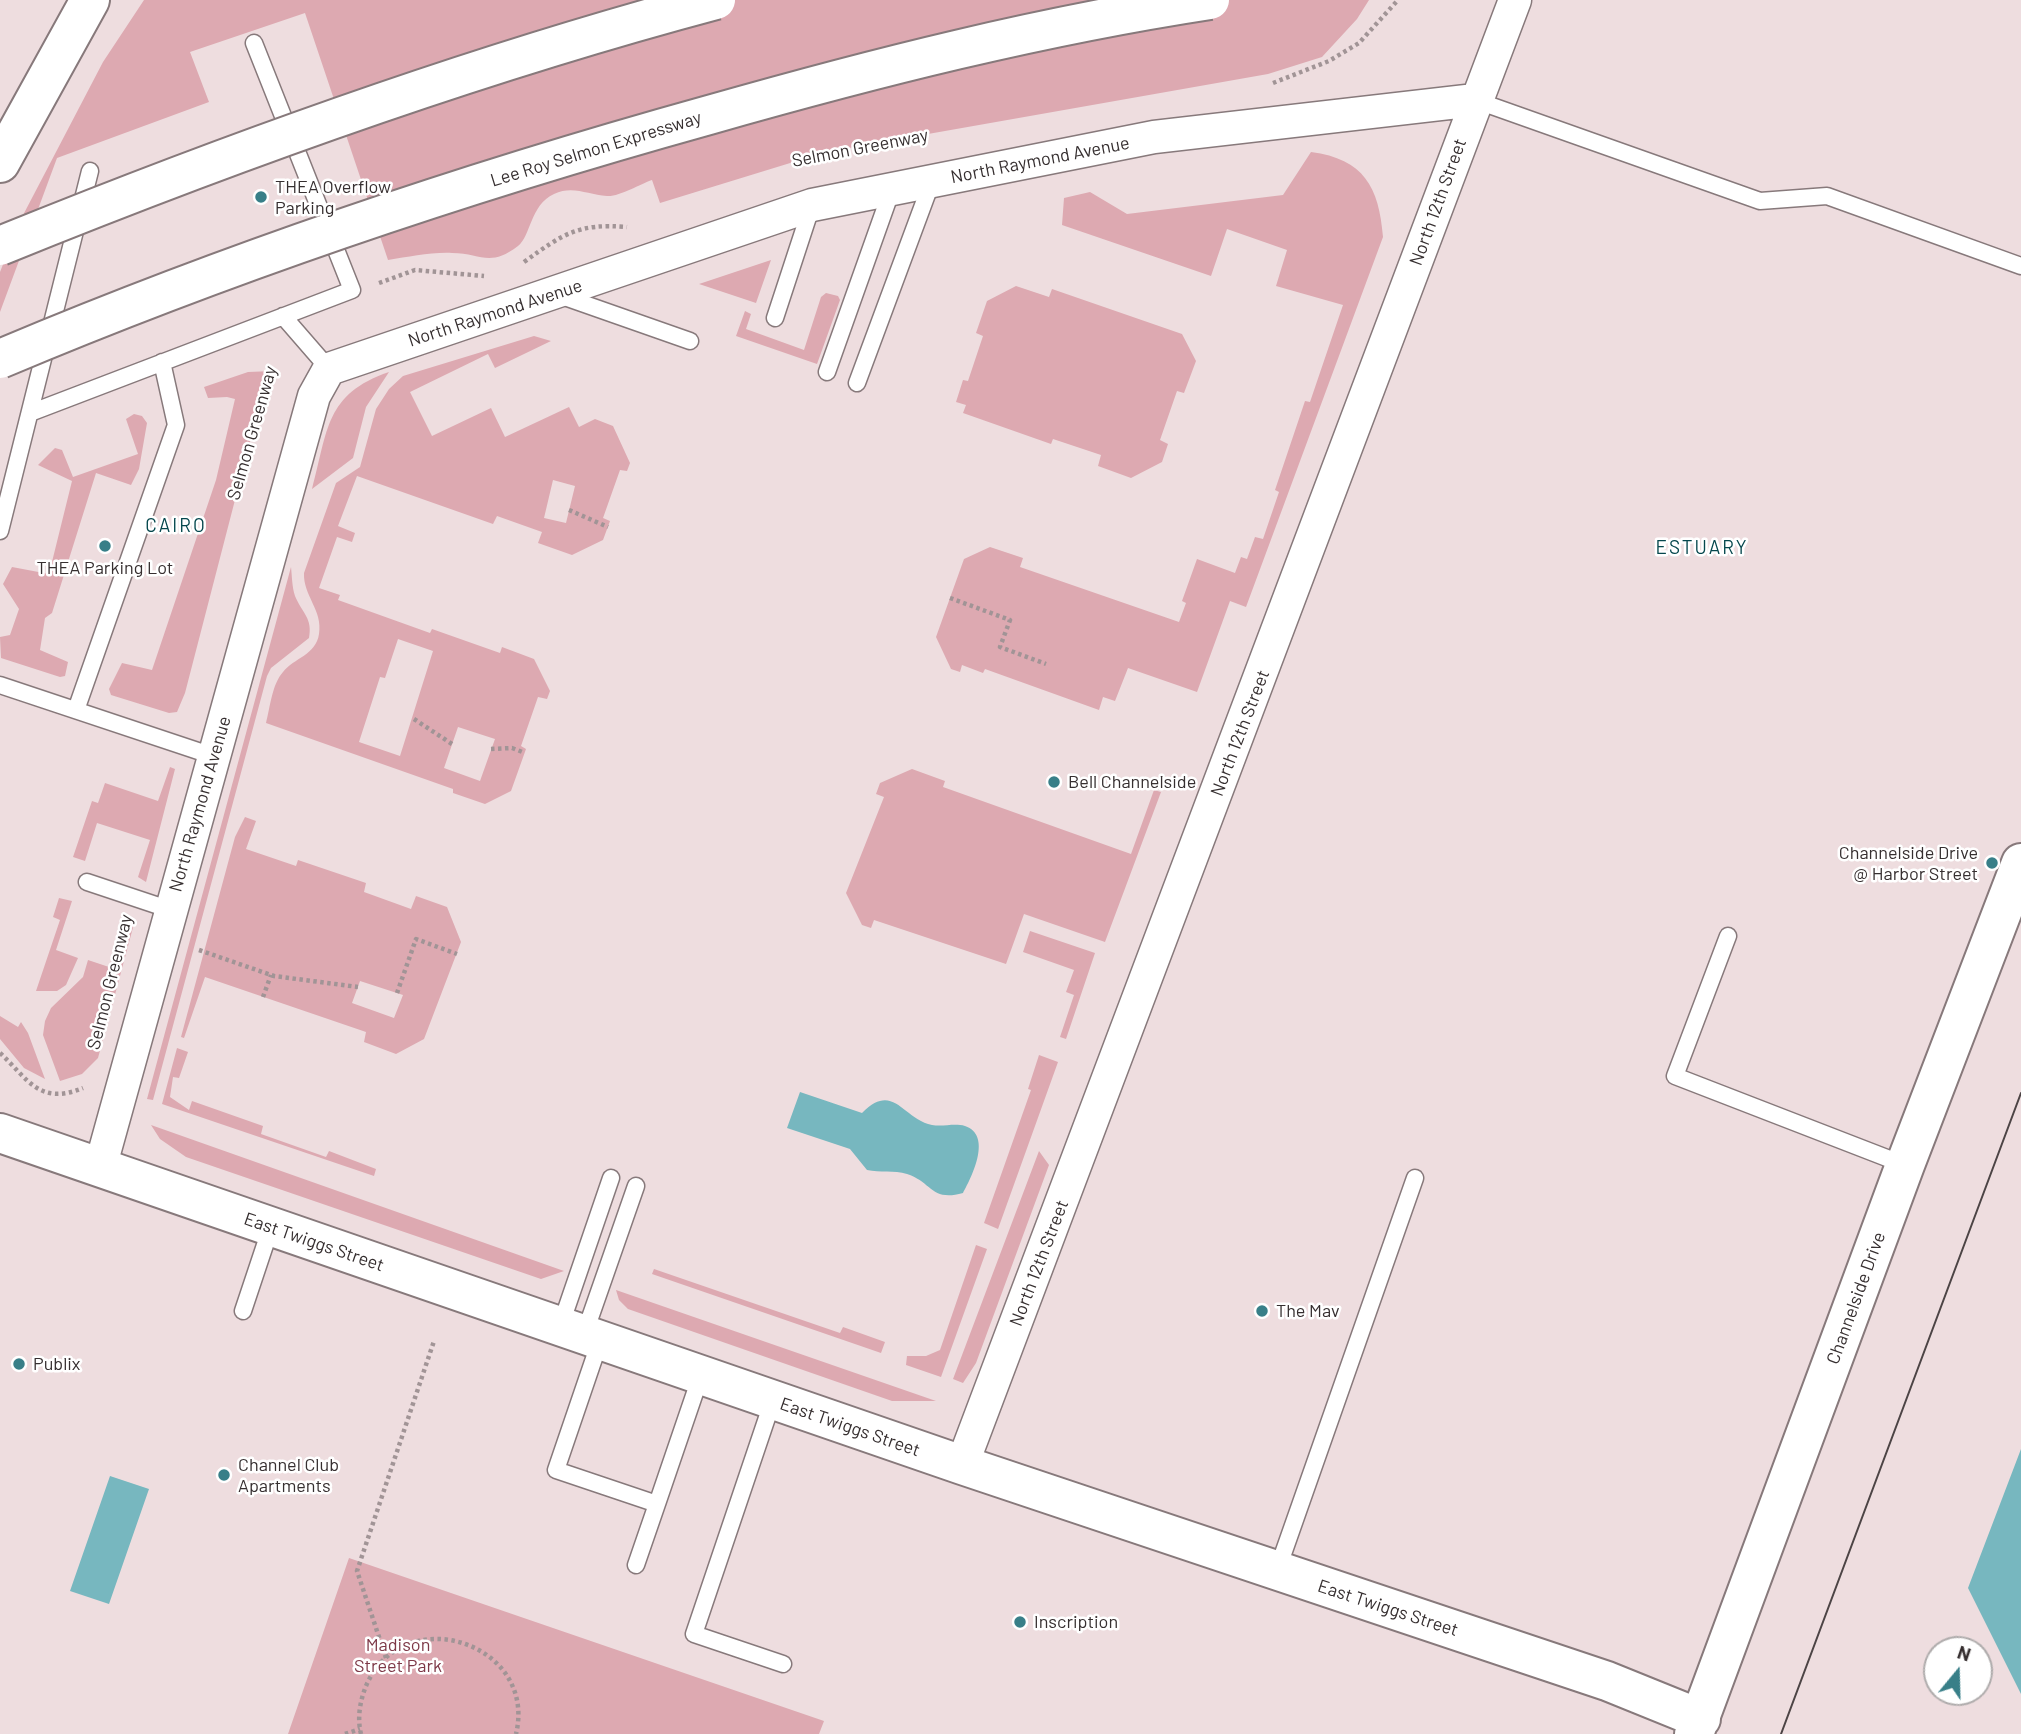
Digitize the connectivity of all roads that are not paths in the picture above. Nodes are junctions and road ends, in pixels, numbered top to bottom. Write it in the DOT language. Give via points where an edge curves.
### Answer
graph roads {
  1 [pos="90,0"];
  2 [pos="716,0"];
  3 [pos="1210,0"];
  4 [pos="1516,0"];
  5 [pos="254,43"];
  6 [pos="1475,100"];
  7 [pos="0,163"];
  8 [pos="90,171"];
  9 [pos="932,181"];
  10 [pos="892,189"];
  11 [pos="813,205"];
  12 [pos="0,246"];
  13 [pos="2021,266"];
  14 [pos="555,294"];
  15 [pos="283,316"];
  16 [pos="775,318"];
  17 [pos="690,341"];
  18 [pos="0,359"];
  19 [pos="162,362"];
  20 [pos="329,369"];
  21 [pos="827,372"];
  22 [pos="857,383"];
  23 [pos="30,413"];
  24 [pos="0,531"];
  25 [pos="0,685"];
  26 [pos="76,710"];
  27 [pos="213,756"];
  28 [pos="2021,863"];
  29 [pos="87,882"];
  30 [pos="171,909"];
  31 [pos="1728,936"];
  32 [pos="0,1133"];
  33 [pos="1905,1165"];
  34 [pos="100,1168"];
  35 [pos="611,1178"];
  36 [pos="1415,1178"];
  37 [pos="636,1186"];
  38 [pos="271,1227"];
  39 [pos="243,1311"];
  40 [pos="581,1334"];
  41 [pos="701,1375"];
  42 [pos="774,1400"];
  43 [pos="962,1465"];
  44 [pos="657,1504"];
  45 [pos="636,1565"];
  46 [pos="1277,1571"];
  47 [pos="783,1664"];
  48 [pos="1701,1729"];
  1 -- 7 [label="main road"];
  2 -- 12 [label="main road, bridge" via="329,119"];
  3 -- 18 [label="main road, Lee Roy Selmon Expressway, bridge" via="964,47 555,158 205,276"];
  4 -- 6 [label="street, North 12th Street"];
  5 -- 15 [label="lane" via="352,290"];
  6 -- 9 [label="street, North Raymond Avenue" via="1154,137"];
  6 -- 13 [label="lane" via="1760,201 1827,196"];
  6 -- 43 [label="street, North 12th Street" via="1253,702"];
  8 -- 23 [label="lane"];
  9 -- 10 [label="street, North Raymond Avenue"];
  9 -- 22 [label="lane"];
  10 -- 11 [label="street, North Raymond Avenue"];
  10 -- 21 [label="lane"];
  11 -- 14 [label="street, North Raymond Avenue"];
  11 -- 16 [label="lane"];
  14 -- 17 [label="lane"];
  14 -- 20 [label="street, North Raymond Avenue"];
  15 -- 19 [label="lane"];
  15 -- 20 [label="lane"];
  19 -- 23 [label="lane"];
  19 -- 26 [label="lane" via="176,425"];
  20 -- 27 [label="street, North Raymond Avenue" via="314,396"];
  23 -- 24 [label="lane"];
  25 -- 26 [label="lane"];
  26 -- 27 [label="lane"];
  27 -- 30 [label="street, North Raymond Avenue"];
  28 -- 33 [label="main road, Channelside Drive"];
  29 -- 30 [label="lane"];
  30 -- 34 [label="street, North Raymond Avenue"];
  31 -- 33 [label="lane" via="1675,1076"];
  32 -- 34 [label="main road, East Twiggs Street"];
  33 -- 48 [label="main road, Channelside Drive"];
  34 -- 38 [label="main road, East Twiggs Street"];
  35 -- 40 [label="lane"];
  36 -- 46 [label="lane"];
  37 -- 40 [label="lane"];
  38 -- 39 [label="lane"];
  38 -- 40 [label="main road, East Twiggs Street"];
  40 -- 41 [label="main road, East Twiggs Street"];
  40 -- 44 [label="lane" via="556,1469"];
  41 -- 42 [label="main road, East Twiggs Street"];
  41 -- 44 [label="lane"];
  42 -- 43 [label="main road, East Twiggs Street"];
  42 -- 47 [label="lane" via="694,1634"];
  43 -- 46 [label="main road, East Twiggs Street"];
  44 -- 45 [label="lane"];
  46 -- 48 [label="main road, East Twiggs Street" via="1607,1681"];
}
